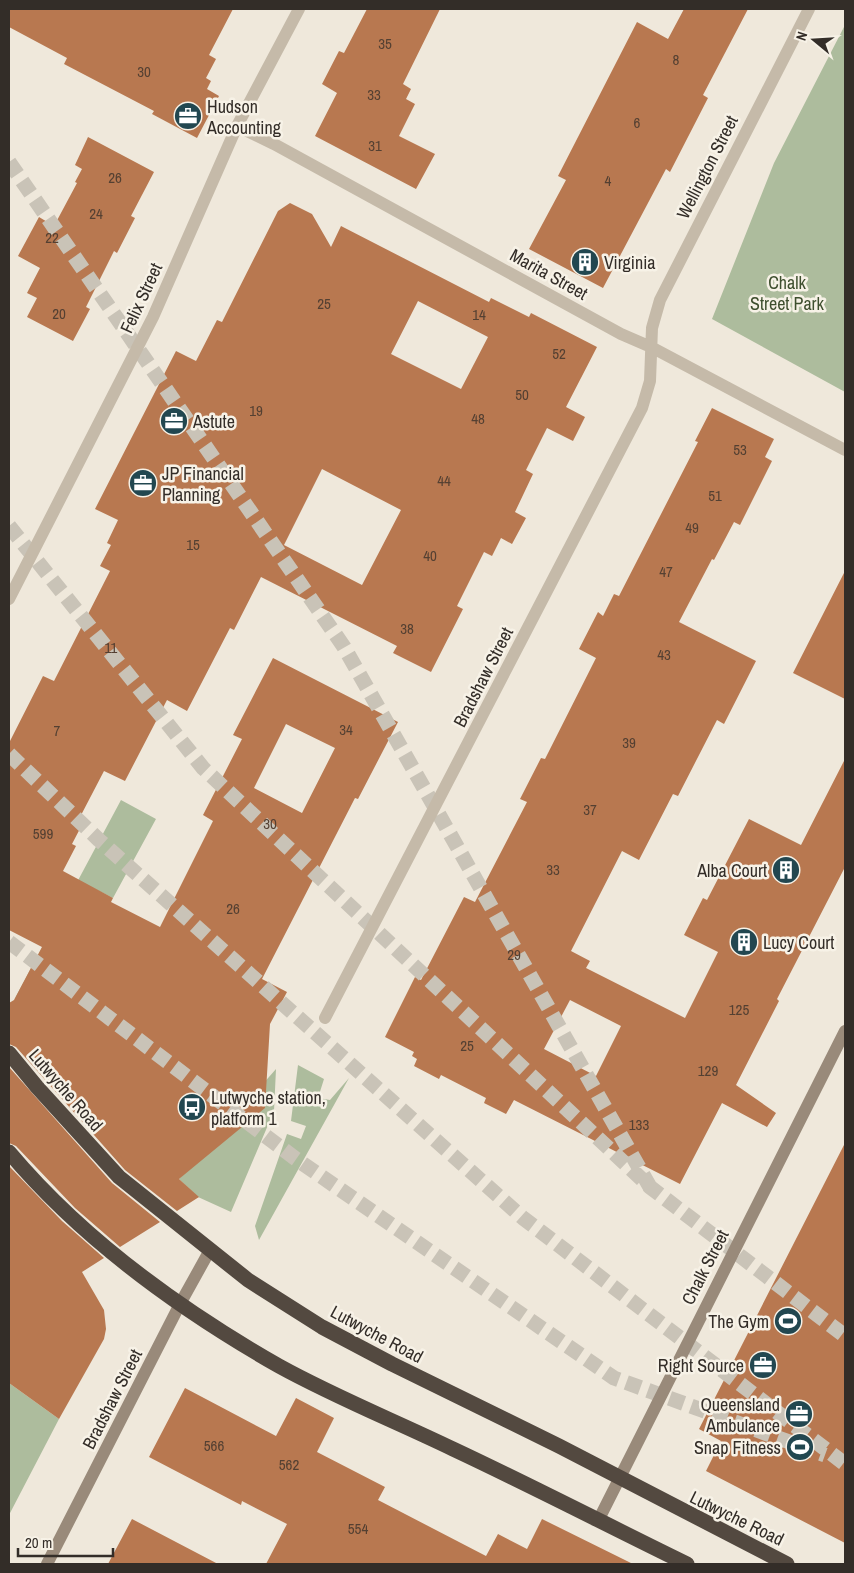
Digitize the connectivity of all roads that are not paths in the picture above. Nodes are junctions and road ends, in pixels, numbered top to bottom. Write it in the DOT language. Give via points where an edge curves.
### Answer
graph roads {
  1 [pos="299,9"];
  2 [pos="809,9"];
  3 [pos="237,126"];
  4 [pos="651,347"];
  5 [pos="845,450"];
  6 [pos="9,599"];
  7 [pos="325,1018"];
  8 [pos="845,1030"];
  9 [pos="9,1053"];
  10 [pos="9,1152"];
  11 [pos="210,1250"];
  12 [pos="180,1304"];
  13 [pos="620,1480"];
  14 [pos="599,1519"];
  15 [pos="47,1564"];
  16 [pos="687,1564"];
  17 [pos="787,1564"];
  1 -- 3 [label="street, Felix Street"];
  2 -- 4 [label="street, Wellington Street" via="660,300 652,328"];
  3 -- 4 [label="street, Marita Street" via="621,334"];
  3 -- 6 [label="street, Felix Street" via="153,317"];
  4 -- 5 [label="street, Marita Street"];
  4 -- 7 [label="street, Bradshaw Street" via="650,381 642,408"];
  8 -- 13 [label="street, Chalk Street"];
  9 -- 11 [label="highway, Lutwyche Road" via="120,1177"];
  10 -- 12 [label="highway" via="112,1253"];
  11 -- 12 [label="street, Bradshaw Street"];
  11 -- 13 [label="highway, Lutwyche Road" via="248,1280 322,1327"];
  12 -- 14 [label="highway" via="245,1346 319,1387"];
  12 -- 15 [label="street, Bradshaw Street"];
  13 -- 14 [label="street, Chalk Street"];
  13 -- 17 [label="highway, Lutwyche Road"];
  14 -- 16 [label="highway"];
}
